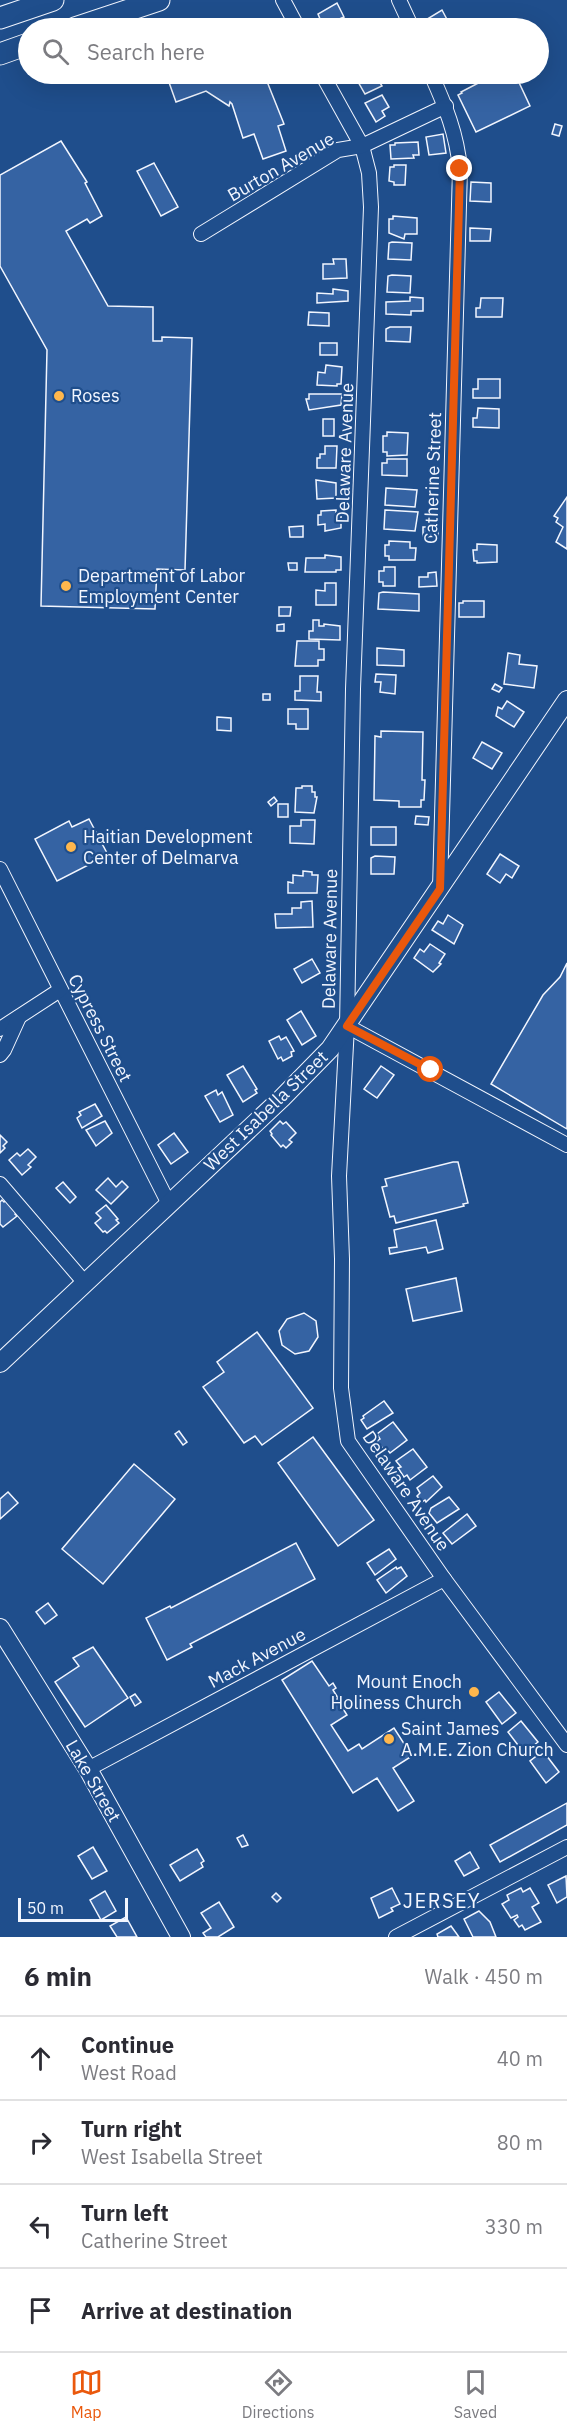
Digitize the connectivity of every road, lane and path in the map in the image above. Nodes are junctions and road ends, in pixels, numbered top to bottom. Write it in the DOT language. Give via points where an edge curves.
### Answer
graph roads {
  1 [pos="53,0"];
  2 [pos="159,0"];
  3 [pos="283,0"];
  4 [pos="399,0"];
  5 [pos="0,18"];
  6 [pos="105,18"];
  7 [pos="293,18"];
  8 [pos="407,18"];
  9 [pos="18,48"];
  10 [pos="0,54"];
  11 [pos="328,84"];
  12 [pos="436,84"];
  13 [pos="446,106"];
  14 [pos="362,146"];
  15 [pos="201,234"];
  16 [pos="567,700"];
  17 [pos="0,869"];
  18 [pos="440,889"];
  19 [pos="60,990"];
  20 [pos="19,1017"];
  21 [pos="347,1026"];
  22 [pos="0,1029"];
  23 [pos="0,1055"];
  24 [pos="567,1145"];
  25 [pos="0,1184"];
  26 [pos="169,1204"];
  27 [pos="85,1283"];
  28 [pos="0,1362"];
  29 [pos="444,1579"];
  30 [pos="0,1628"];
  31 [pos="567,1745"];
  32 [pos="88,1769"];
  33 [pos="567,1847"];
  34 [pos="181,1937"];
  35 [pos="396,1937"];
  1 -- 5 [label="main road"];
  2 -- 6 [label="main road"];
  3 -- 7 [label="street"];
  4 -- 8 [label="street"];
  9 -- 10 [label="main road"];
  11 -- 14 [label="street, Delaware Avenue"];
  12 -- 13 [label="street, Catherine Street"];
  13 -- 14 [label="street, Burton Avenue"];
  13 -- 18 [label="street, Catherine Street" via="458,146 460,169"];
  14 -- 15 [label="street, Burton Avenue" via="338,150"];
  14 -- 21 [label="street, Delaware Avenue" via="371,207 353,689"];
  16 -- 18 [label="street, West Isabella Street"];
  17 -- 19 [label="street, Cypress Street"];
  18 -- 21 [label="street, West Isabella Street"];
  19 -- 20 [label="street"];
  19 -- 26 [label="street, Cypress Street"];
  20 -- 22 [label="street"];
  20 -- 23 [label="street"];
  21 -- 24 [label="street"];
  21 -- 26 [label="street, West Isabella Street" via="308,1073"];
  21 -- 29 [label="street, Delaware Avenue" via="339,1176 341,1388 348,1441"];
  25 -- 27 [label="street"];
  26 -- 27 [label="street, West Isabella Street"];
  27 -- 28 [label="street, West Isabella Street"];
  29 -- 31 [label="street, Delaware Avenue"];
  29 -- 32 [label="street, Mack Avenue"];
  30 -- 32 [label="street, Lake Street"];
  32 -- 34 [label="street, Lake Street"];
  33 -- 35 [label="street"];
}
